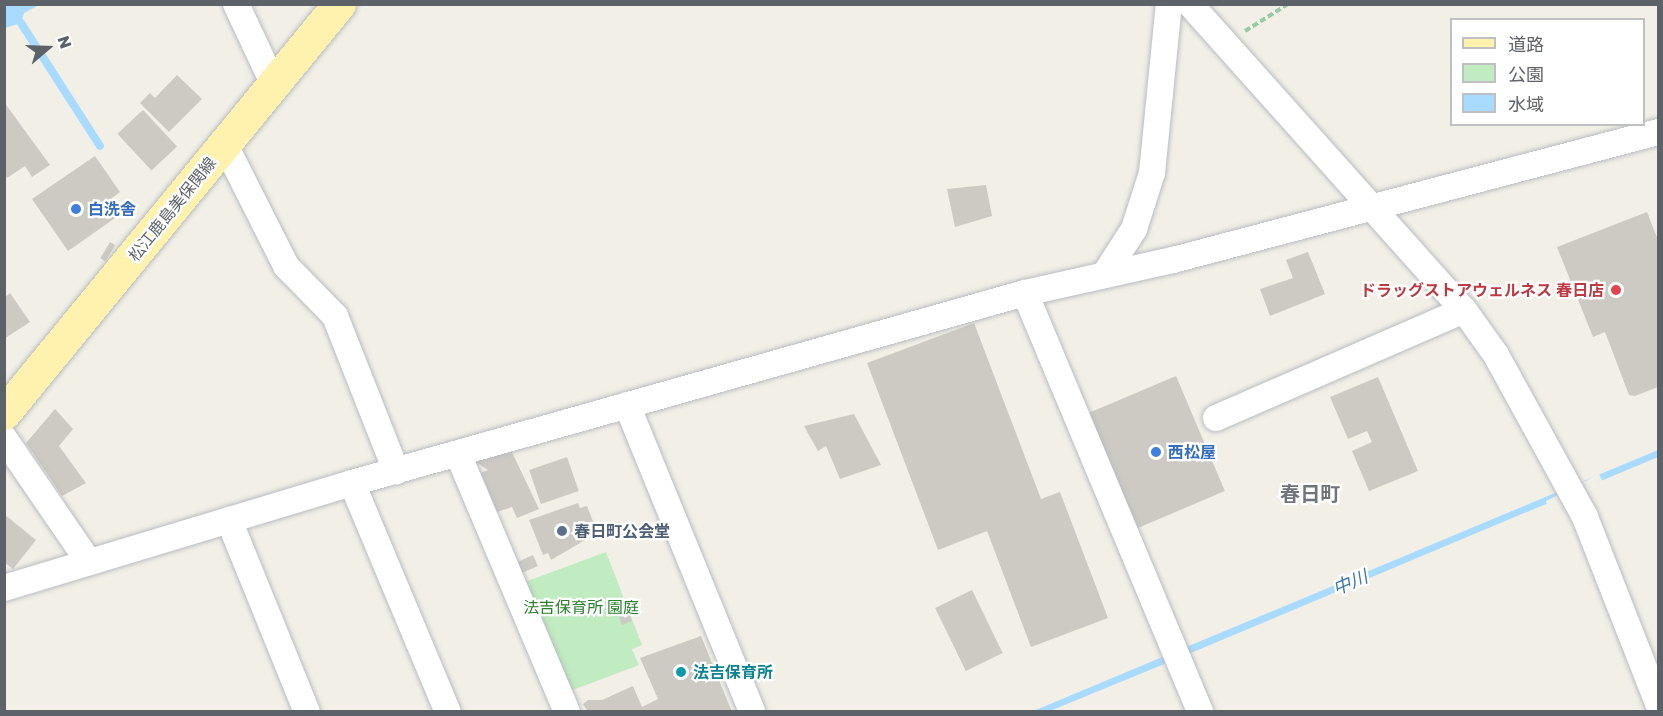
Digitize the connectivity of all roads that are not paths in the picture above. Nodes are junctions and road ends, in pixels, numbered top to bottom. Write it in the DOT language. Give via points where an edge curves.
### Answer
graph roads {
  1 [pos="236,4"];
  2 [pos="339,4"];
  3 [pos="1169,4"];
  4 [pos="1190,4"];
  5 [pos="274,85"];
  6 [pos="1659,132"];
  7 [pos="225,145"];
  8 [pos="1372,208"];
  9 [pos="1105,274"];
  10 [pos="1025,292"];
  11 [pos="1464,310"];
  12 [pos="627,405"];
  13 [pos="5,418"];
  14 [pos="1216,418"];
  15 [pos="458,454"];
  16 [pos="396,471"];
  17 [pos="352,483"];
  18 [pos="229,520"];
  19 [pos="89,562"];
  20 [pos="4,588"];
  21 [pos="1659,703"];
  22 [pos="307,711"];
  23 [pos="448,711"];
  24 [pos="567,711"];
  25 [pos="752,711"];
  26 [pos="1200,711"];
  1 -- 5 [label="street"];
  2 -- 5 [label="main road, 松江鹿島美保関線"];
  3 -- 9 [label="street" via="1162,111 1147,194 1134,229"];
  4 -- 8 [label="street"];
  5 -- 7 [label="main road, 松江鹿島美保関線"];
  6 -- 8 [label="street"];
  7 -- 13 [label="main road, 松江鹿島美保関線"];
  7 -- 16 [label="street" via="285,266 339,324"];
  8 -- 9 [label="street"];
  8 -- 11 [label="street"];
  9 -- 10 [label="street"];
  10 -- 12 [label="street"];
  10 -- 26 [label="street"];
  11 -- 14 [label="street"];
  11 -- 21 [label="street" via="1530,411 1566,478"];
  12 -- 15 [label="street"];
  12 -- 25 [label="street"];
  13 -- 19 [label="street"];
  15 -- 16 [label="street"];
  15 -- 24 [label="street"];
  16 -- 17 [label="street"];
  17 -- 18 [label="street"];
  17 -- 23 [label="street"];
  18 -- 19 [label="street"];
  18 -- 22 [label="street"];
  19 -- 20 [label="street"];
}
